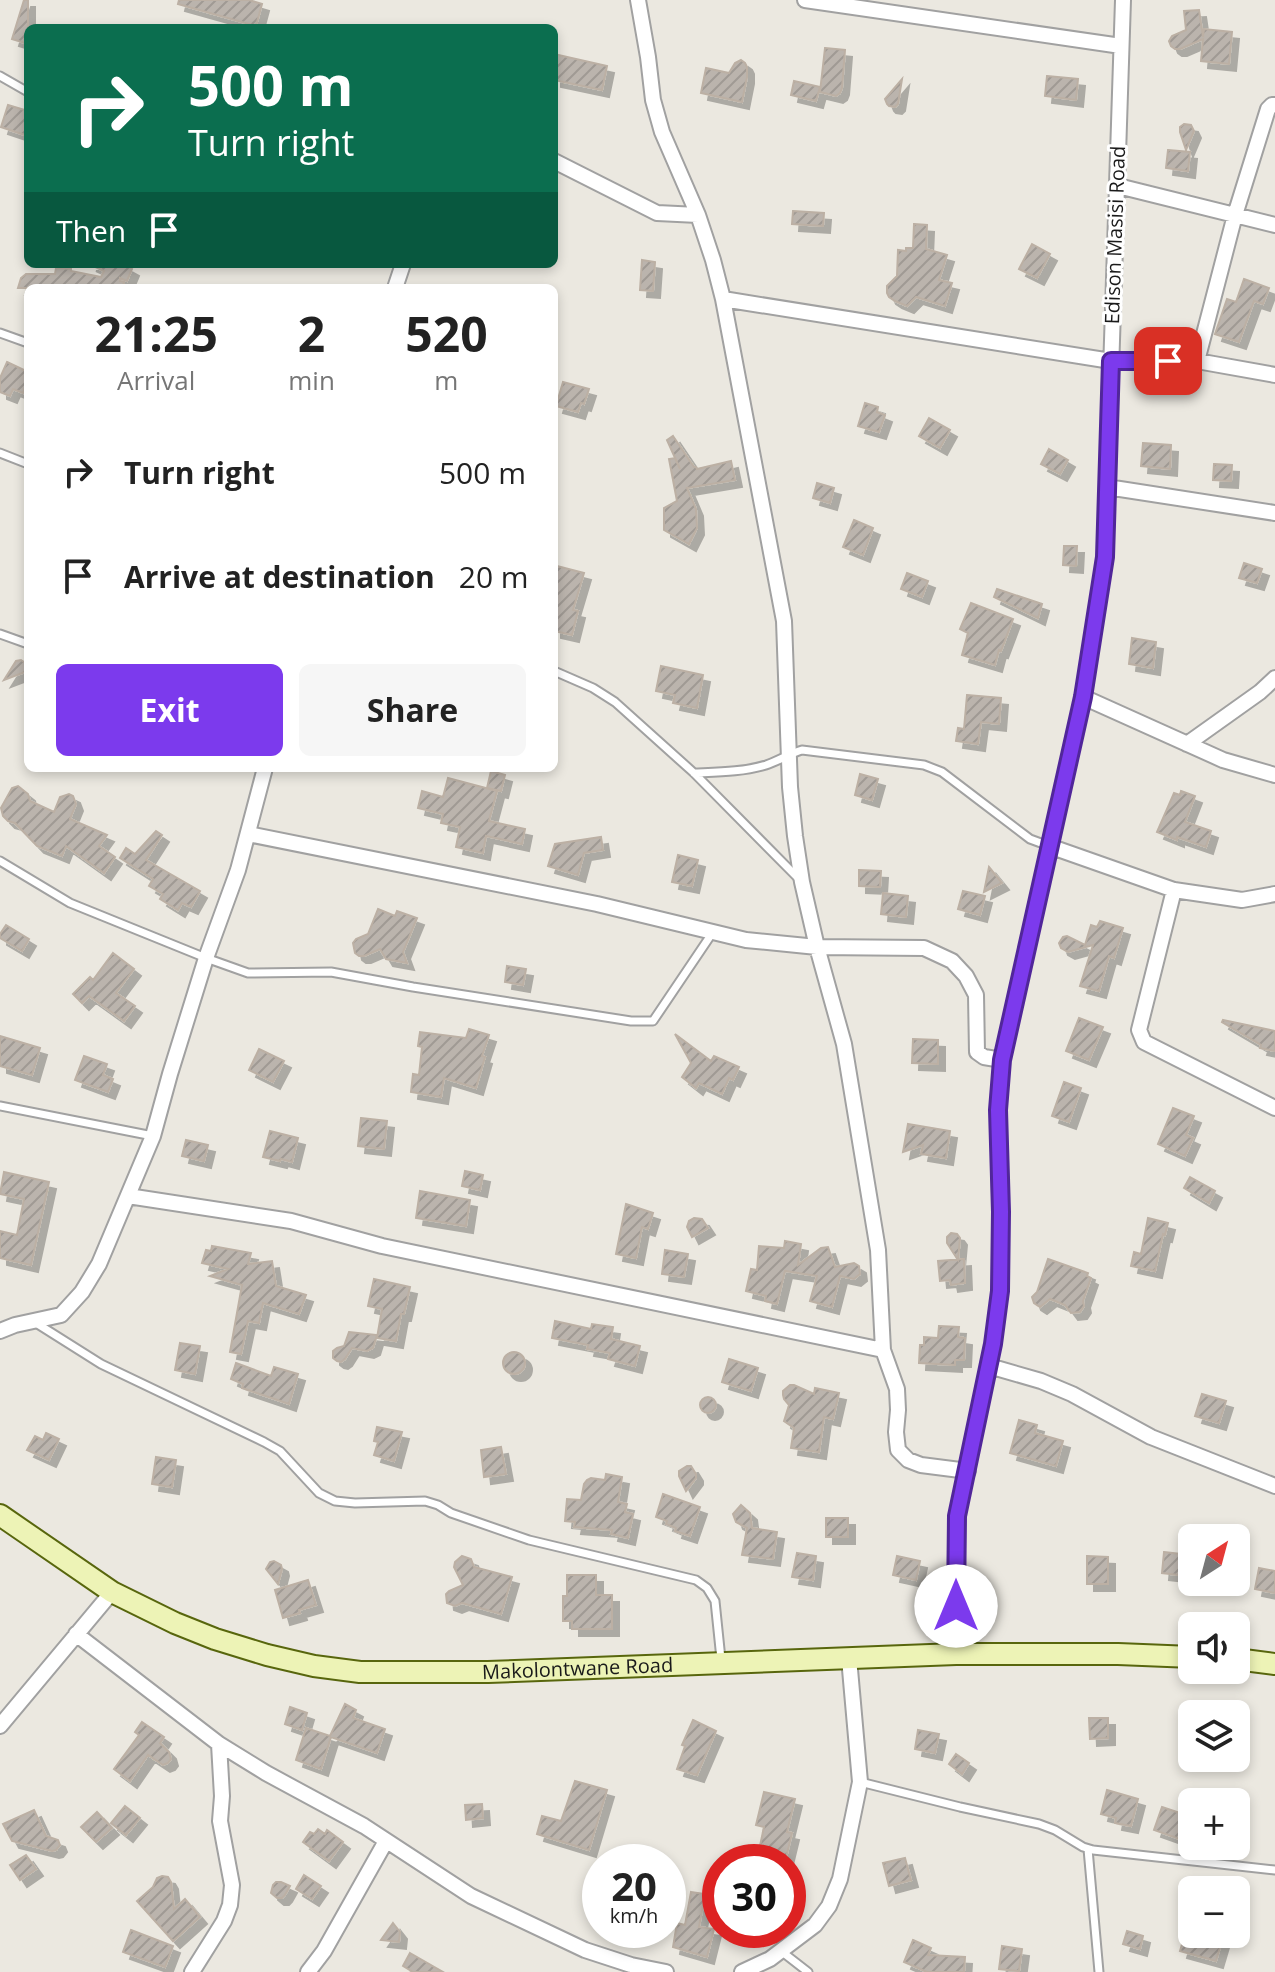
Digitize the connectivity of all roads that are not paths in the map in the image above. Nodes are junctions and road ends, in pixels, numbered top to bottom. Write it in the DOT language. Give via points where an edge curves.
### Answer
graph roads {
  1 [pos="638,0"];
  2 [pos="805,0"];
  3 [pos="1123,0"];
  4 [pos="1121,46"];
  5 [pos="0,76"];
  6 [pos="24,90"];
  7 [pos="1275,105"];
  8 [pos="558,163"];
  9 [pos="1118,186"];
  10 [pos="698,215"];
  11 [pos="1235,215"];
  12 [pos="1275,225"];
  13 [pos="723,299"];
  14 [pos="0,333"];
  15 [pos="24,342"];
  16 [pos="1111,361"];
  17 [pos="1197,361"];
  18 [pos="1275,375"];
  19 [pos="0,453"];
  20 [pos="24,462"];
  21 [pos="1107,487"];
  22 [pos="1275,513"];
  23 [pos="0,634"];
  24 [pos="24,643"];
  25 [pos="558,673"];
  26 [pos="1275,678"];
  27 [pos="1083,697"];
  28 [pos="1187,744"];
  29 [pos="788,754"];
  30 [pos="264,772"];
  31 [pos="694,773"];
  32 [pos="1275,775"];
  33 [pos="248,834"];
  34 [pos="1049,846"];
  35 [pos="0,861"];
  36 [pos="802,882"];
  37 [pos="1174,890"];
  38 [pos="1275,894"];
  39 [pos="713,932"];
  40 [pos="817,947"];
  41 [pos="206,958"];
  42 [pos="1002,1060"];
  43 [pos="0,1106"];
  44 [pos="1275,1108"];
  45 [pos="153,1136"];
  46 [pos="128,1196"];
  47 [pos="34,1322"];
  48 [pos="0,1331"];
  49 [pos="883,1350"];
  50 [pos="989,1366"];
  51 [pos="968,1471"];
  52 [pos="1275,1486"];
  53 [pos="0,1515"];
  54 [pos="112,1592"];
  55 [pos="76,1634"];
  56 [pos="956,1654"];
  57 [pos="1178,1656"];
  58 [pos="849,1658"];
  59 [pos="1250,1661"];
  60 [pos="721,1663"];
  61 [pos="1275,1664"];
  62 [pos="0,1726"];
  63 [pos="219,1744"];
  64 [pos="860,1782"];
  65 [pos="386,1841"];
  66 [pos="1088,1849"];
  67 [pos="1275,1870"];
  68 [pos="781,1951"];
  69 [pos="192,1972"];
  70 [pos="308,1972"];
  71 [pos="666,1972"];
  72 [pos="742,1972"];
  73 [pos="808,1972"];
  74 [pos="1099,1972"];
  1 -- 10 [label="street" via="653,100"];
  2 -- 4 [label="street"];
  3 -- 4 [label="street, Edison Masisi Road"];
  4 -- 9 [label="street, Edison Masisi Road"];
  5 -- 6 [label="lane"];
  7 -- 11 [label="street" via="1268,109"];
  8 -- 10 [label="street" via="657,213"];
  9 -- 11 [label="street"];
  9 -- 16 [label="street, Edison Masisi Road"];
  10 -- 13 [label="street"];
  11 -- 12 [label="street"];
  11 -- 17 [label="street"];
  13 -- 16 [label="street"];
  13 -- 29 [label="street" via="784,621"];
  14 -- 15 [label="lane"];
  16 -- 17 [label="street"];
  16 -- 21 [label="street, Edison Masisi Road"];
  17 -- 18 [label="street"];
  19 -- 20 [label="lane"];
  21 -- 22 [label="street"];
  21 -- 27 [label="street, Edison Masisi Road" via="1105,557"];
  23 -- 24 [label="lane"];
  25 -- 31 [label="lane" via="603,693"];
  26 -- 28 [label="street"];
  27 -- 28 [label="street"];
  27 -- 34 [label="street, Edison Masisi Road"];
  28 -- 32 [label="street"];
  29 -- 31 [label="lane" via="751,769"];
  29 -- 34 [label="lane" via="802,750 924,765 942,772 1030,839"];
  29 -- 36 [label="street"];
  30 -- 33 [label="street"];
  31 -- 36 [label="lane"];
  33 -- 39 [label="street"];
  33 -- 41 [label="street"];
  34 -- 37 [label="street"];
  34 -- 42 [label="street, Edison Masisi Road"];
  35 -- 41 [label="lane" via="70,903"];
  36 -- 40 [label="street"];
  37 -- 38 [label="street" via="1242,900"];
  37 -- 44 [label="street" via="1139,1030 1144,1042"];
  39 -- 40 [label="street"];
  39 -- 41 [label="lane" via="653,1021 331,972 248,973"];
  40 -- 42 [label="street" via="924,948 952,961 976,995 977,1052"];
  40 -- 49 [label="street" via="846,1059 878,1250"];
  41 -- 45 [label="street"];
  42 -- 50 [label="street, Edison Masisi Road" via="1000,1291"];
  43 -- 45 [label="lane"];
  45 -- 46 [label="street"];
  46 -- 47 [label="street" via="82,1292 61,1315"];
  46 -- 49 [label="street" via="291,1221 382,1246"];
  47 -- 48 [label="street"];
  47 -- 60 [label="lane" via="101,1364 280,1451 319,1493 335,1501 425,1501 529,1540 696,1580 715,1601"];
  49 -- 51 [label="street" via="897,1389 898,1450 921,1465"];
  50 -- 51 [label="street, Edison Masisi Road"];
  50 -- 52 [label="street" via="1072,1394 1151,1437"];
  51 -- 56 [label="street, Edison Masisi Road" via="957,1516"];
  53 -- 54 [label="main road, Makolontwane Road"];
  54 -- 55 [label="street"];
  54 -- 60 [label="main road, Makolontwane Road" via="215,1639 314,1666 360,1672"];
  55 -- 62 [label="street"];
  55 -- 63 [label="street"];
  56 -- 57 [label="main road, Makolontwane Road"];
  56 -- 58 [label="main road, Makolontwane Road"];
  58 -- 60 [label="main road, Makolontwane Road"];
  58 -- 64 [label="street"];
  59 -- 61 [label="main road"];
  63 -- 65 [label="street"];
  63 -- 69 [label="street" via="220,1821 232,1885 230,1905"];
  64 -- 66 [label="lane" via="1039,1824"];
  64 -- 68 [label="street" via="840,1879 829,1906 815,1925"];
  65 -- 70 [label="street"];
  65 -- 71 [label="street" via="471,1896 535,1927 585,1950"];
  66 -- 67 [label="lane"];
  66 -- 74 [label="lane"];
  68 -- 72 [label="street"];
  68 -- 73 [label="lane"];
}
